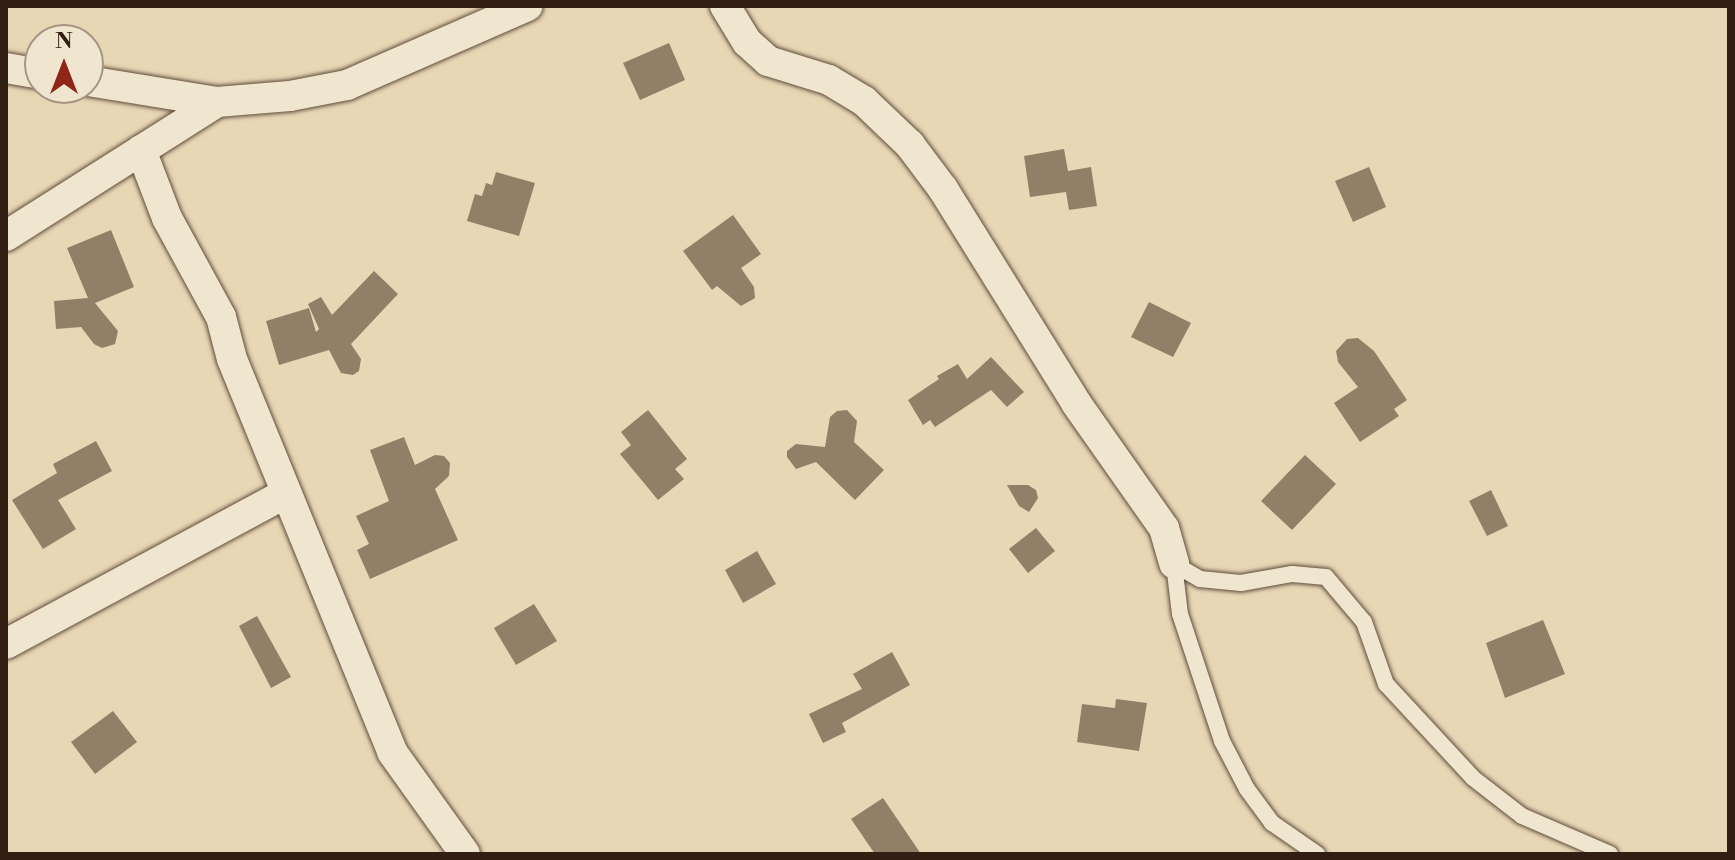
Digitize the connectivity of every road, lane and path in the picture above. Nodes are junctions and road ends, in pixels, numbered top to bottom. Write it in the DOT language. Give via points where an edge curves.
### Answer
graph roads {
  1 [pos="528,6"];
  2 [pos="725,6"];
  3 [pos="104,84"];
  4 [pos="217,102"];
  5 [pos="141,150"];
  6 [pos="6,236"];
  7 [pos="286,493"];
  8 [pos="1174,564"];
  9 [pos="6,644"];
  10 [pos="465,854"];
  11 [pos="1317,854"];
  12 [pos="1610,854"];
  1 -- 4 [label="street" via="347,85"];
  2 -- 8 [label="street" via="747,42 768,61 829,80 864,101 910,145 1076,403 1164,528"];
  3 -- 4 [label="street"];
  4 -- 5 [label="street"];
  5 -- 6 [label="street"];
  5 -- 7 [label="street" via="167,218 221,317 232,359"];
  7 -- 9 [label="street"];
  7 -- 10 [label="street" via="392,752"];
  8 -- 11 [label="lane" via="1180,614 1222,741 1272,823"];
  8 -- 12 [label="lane" via="1200,579 1228,582 1292,574 1326,577 1364,622 1386,684 1473,778 1522,816"];
}
